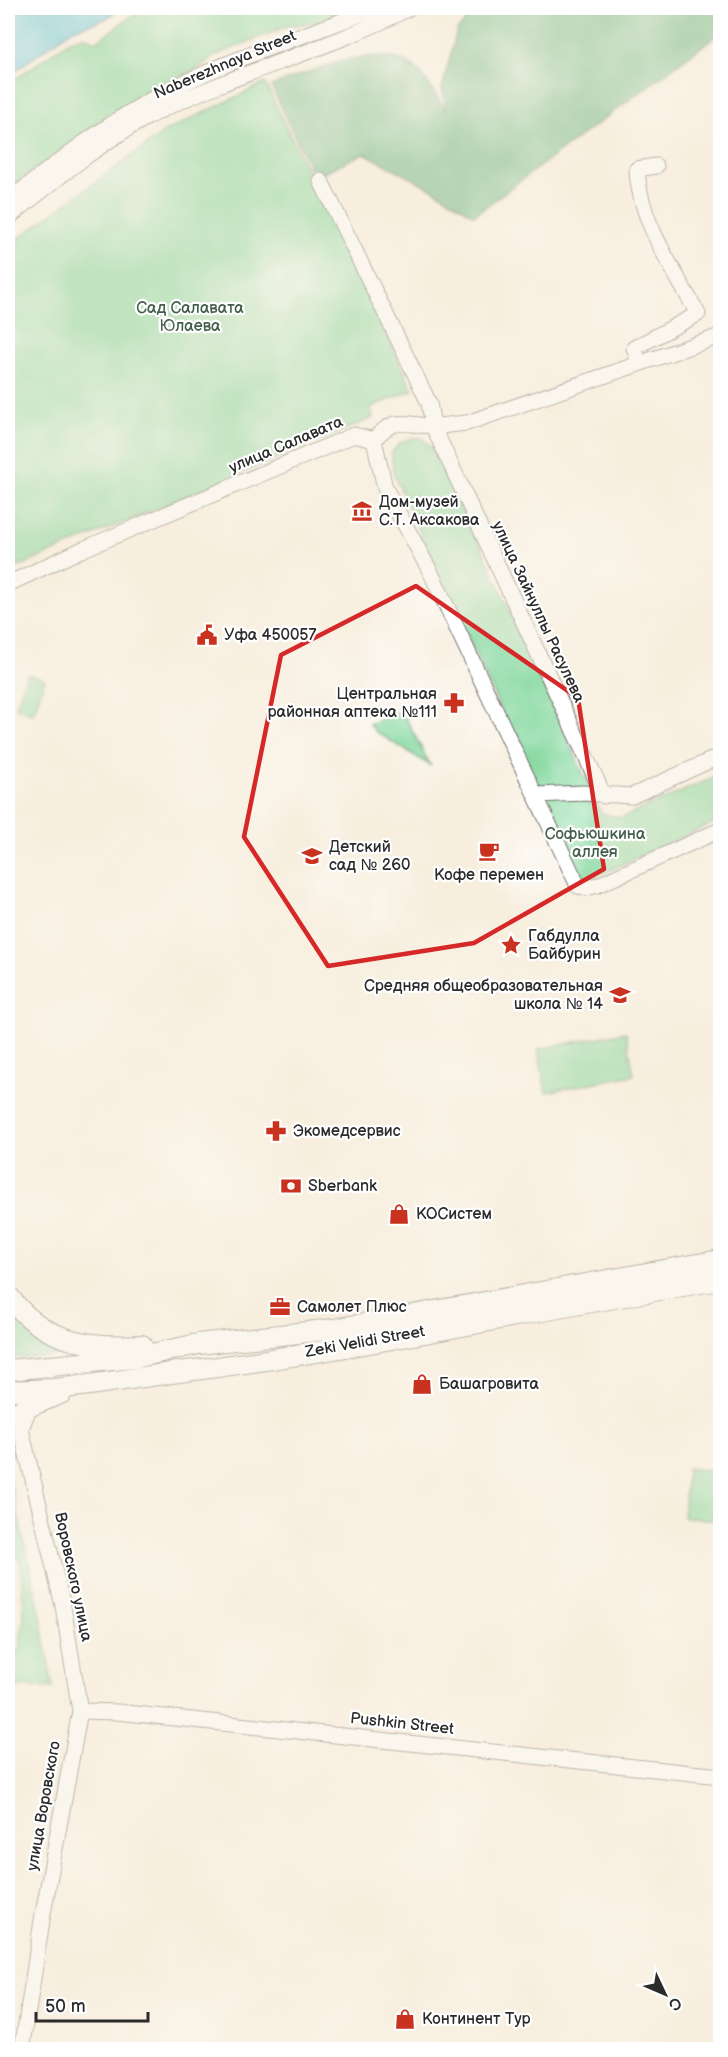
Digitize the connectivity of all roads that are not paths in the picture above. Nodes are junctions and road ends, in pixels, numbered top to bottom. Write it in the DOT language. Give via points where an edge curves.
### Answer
graph roads {
  1 [pos="376,8"];
  2 [pos="409,8"];
  3 [pos="656,166"];
  4 [pos="321,181"];
  5 [pos="8,201"];
  6 [pos="8,218"];
  7 [pos="720,336"];
  8 [pos="639,362"];
  9 [pos="433,426"];
  10 [pos="374,440"];
  11 [pos="8,584"];
  12 [pos="720,756"];
  13 [pos="537,795"];
  14 [pos="603,796"];
  15 [pos="720,830"];
  16 [pos="720,1260"];
  17 [pos="720,1280"];
  18 [pos="8,1295"];
  19 [pos="198,1344"];
  20 [pos="8,1370"];
  21 [pos="72,1388"];
  22 [pos="8,1390"];
  23 [pos="34,1404"];
  24 [pos="8,1421"];
  25 [pos="80,1711"];
  26 [pos="720,1776"];
  27 [pos="22,2049"];
  1 -- 5 [label="street, Naberezhnaya Street" via="200,76 150,100 104,129"];
  2 -- 6 [label="street, Naberezhnaya Street" via="157,112 111,141"];
  3 -- 8 [label="street" via="637,169 638,185 655,236 698,314 634,348"];
  4 -- 9 [label="street, улица Зайнуллы Расулева" via="429,404"];
  7 -- 8 [label="street"];
  8 -- 9 [label="street" via="478,420"];
  9 -- 10 [label="street" via="400,422 382,430"];
  9 -- 14 [label="street, улица Зайнуллы Расулева"];
  10 -- 11 [label="street, улица Салавата" via="354,435"];
  10 -- 13 [label="street" via="384,488 431,573"];
  12 -- 14 [label="street" via="632,796"];
  13 -- 14 [label="street"];
  13 -- 15 [label="street" via="563,858 578,886 586,888"];
  16 -- 19 [label="main road, Zeki Velidi Street" via="334,1329"];
  17 -- 21 [label="main road, Zeki Velidi Street" via="256,1362"];
  18 -- 19 [label="main road" via="42,1328 66,1340 105,1347"];
  19 -- 20 [label="main road, Zeki Velidi Street" via="134,1358"];
  21 -- 22 [label="main road, Zeki Velidi Street"];
  21 -- 23 [label="main road"];
  23 -- 24 [label="main road"];
  23 -- 25 [label="street, Воровского улица" via="21,1430 63,1606"];
  25 -- 26 [label="street, Pushkin Street"];
  25 -- 27 [label="street, улица Воровского"];
}
